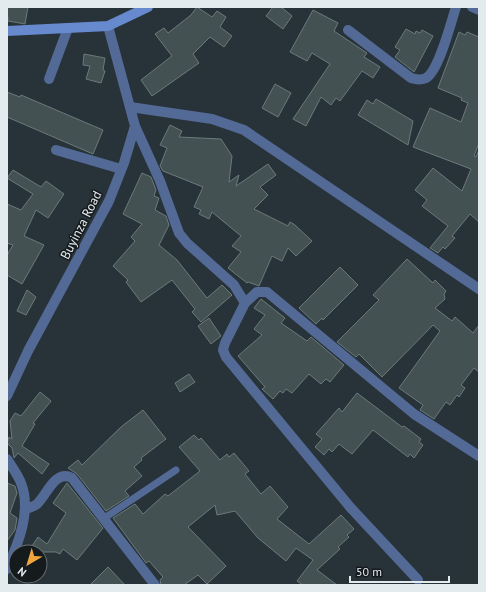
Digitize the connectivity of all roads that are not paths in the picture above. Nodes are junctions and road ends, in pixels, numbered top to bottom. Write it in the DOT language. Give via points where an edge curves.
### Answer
graph roads {
  1 [pos="148,7"];
  2 [pos="456,7"];
  3 [pos="472,7"];
  4 [pos="479,10"];
  5 [pos="108,26"];
  6 [pos="68,28"];
  7 [pos="348,30"];
  8 [pos="7,31"];
  9 [pos="49,79"];
  10 [pos="130,107"];
  11 [pos="135,126"];
  12 [pos="56,150"];
  13 [pos="121,169"];
  14 [pos="479,289"];
  15 [pos="245,303"];
  16 [pos="7,396"];
  17 [pos="479,456"];
  18 [pos="7,459"];
  19 [pos="176,470"];
  20 [pos="25,509"];
  21 [pos="103,519"];
  22 [pos="7,569"];
  23 [pos="418,580"];
  24 [pos="155,585"];
  1 -- 5 [label="street"];
  2 -- 7 [label="street" via="431,74 418,80 411,78"];
  3 -- 4 [label="street"];
  5 -- 6 [label="street"];
  5 -- 10 [label="street"];
  6 -- 8 [label="street"];
  6 -- 9 [label="street"];
  10 -- 11 [label="street"];
  10 -- 14 [label="street" via="212,119 244,130"];
  11 -- 13 [label="street, Buyinza Road"];
  11 -- 15 [label="street" via="182,238 234,285"];
  12 -- 13 [label="street"];
  13 -- 16 [label="street, Buyinza Road" via="109,201 28,351"];
  15 -- 17 [label="street" via="257,292 267,292 414,414"];
  15 -- 23 [label="street" via="224,343 226,357 350,506"];
  18 -- 20 [label="street" via="21,482"];
  19 -- 21 [label="lane"];
  20 -- 21 [label="street" via="38,504 58,477 65,475 72,478"];
  20 -- 22 [label="street" via="23,525"];
  21 -- 24 [label="street"];
}
